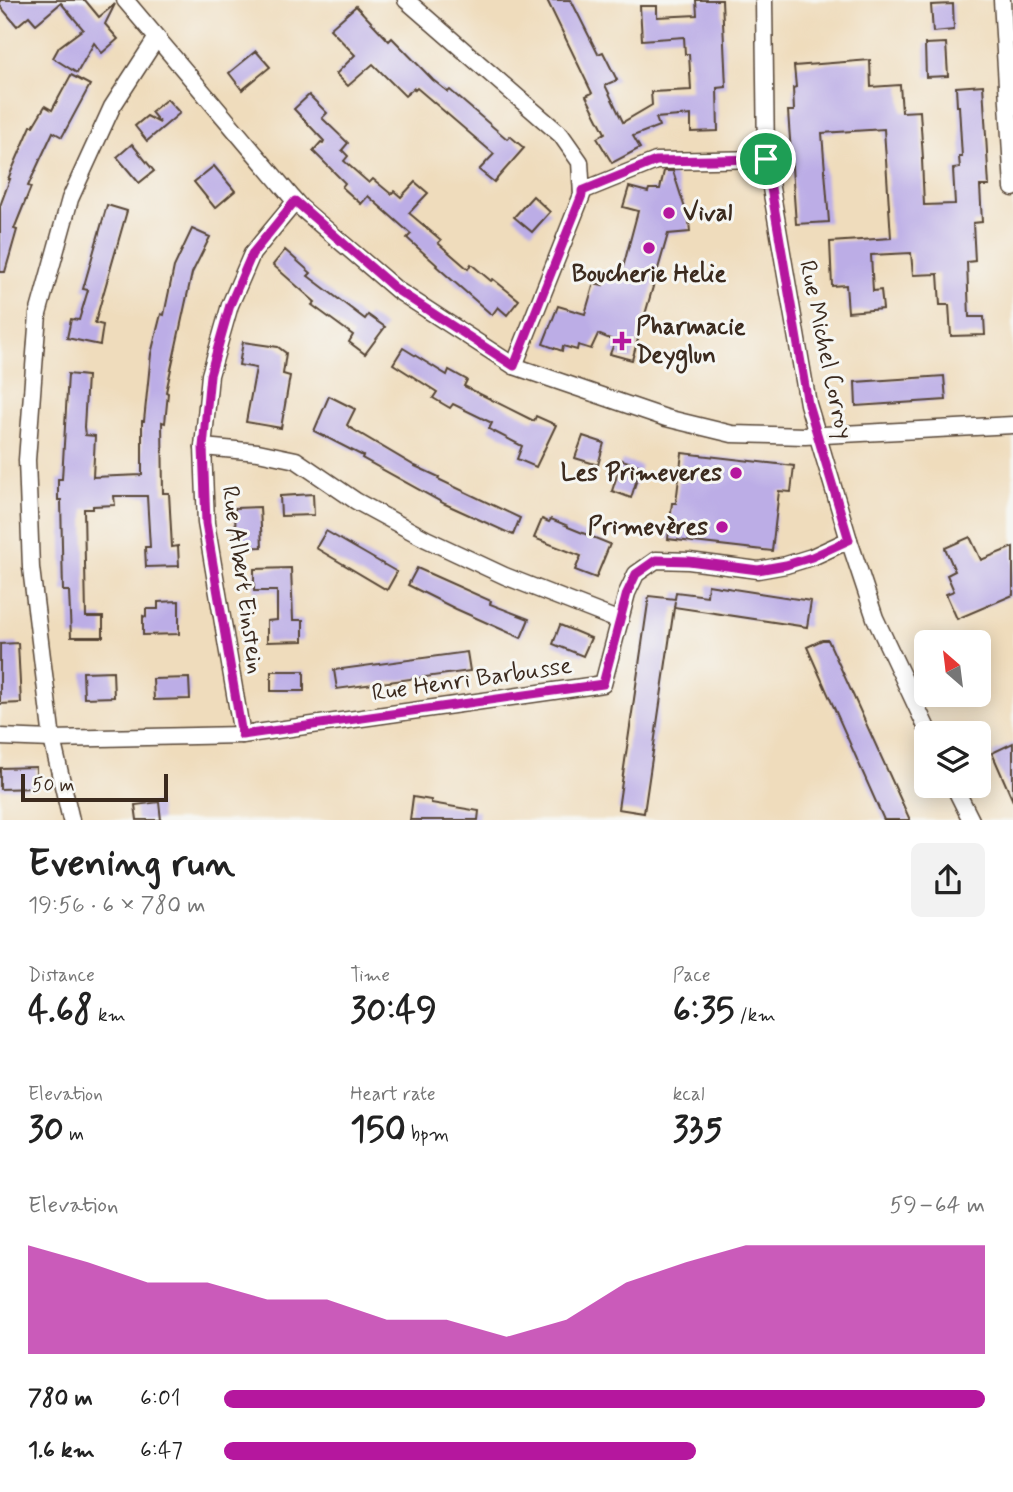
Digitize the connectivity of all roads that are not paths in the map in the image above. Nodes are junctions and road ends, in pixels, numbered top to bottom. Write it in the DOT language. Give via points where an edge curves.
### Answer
graph roads {
  1 [pos="125,0"];
  2 [pos="405,0"];
  3 [pos="764,0"];
  4 [pos="1002,0"];
  5 [pos="156,39"];
  6 [pos="766,159"];
  7 [pos="1013,188"];
  8 [pos="582,191"];
  9 [pos="295,201"];
  10 [pos="514,366"];
  11 [pos="1013,425"];
  12 [pos="817,434"];
  13 [pos="203,447"];
  14 [pos="849,540"];
  15 [pos="620,621"];
  16 [pos="923,721"];
  17 [pos="242,735"];
  18 [pos="0,737"];
  19 [pos="52,739"];
  20 [pos="960,798"];
  21 [pos="71,820"];
  22 [pos="971,820"];
  1 -- 5 [label="street"];
  2 -- 8 [label="street" via="561,135 580,163"];
  3 -- 6 [label="street, Rue Michel Corroy"];
  4 -- 7 [label="street"];
  5 -- 9 [label="street"];
  5 -- 19 [label="street" via="111,107 70,199 38,314 27,460 30,554"];
  6 -- 8 [label="street" via="656,161"];
  6 -- 12 [label="street, Rue Michel Corroy"];
  8 -- 10 [label="street"];
  9 -- 10 [label="street" via="397,290"];
  9 -- 13 [label="street, Rue Albert Einstein" via="252,254 230,305 210,375"];
  10 -- 12 [label="street" via="666,418 721,431"];
  11 -- 12 [label="street"];
  12 -- 14 [label="street, Rue Michel Corroy"];
  13 -- 15 [label="street" via="296,460 356,501 426,539"];
  13 -- 17 [label="street, Rue Albert Einstein" via="206,523"];
  14 -- 15 [label="street, Rue Henri Barbusse" via="812,557 758,570 656,560 636,574"];
  14 -- 16 [label="street, Rue Michel Corroy" via="875,618"];
  15 -- 17 [label="street, Rue Henri Barbusse" via="603,684"];
  17 -- 19 [label="street, Rue Henri Barbusse"];
  18 -- 19 [label="street, Rue Henri Barbusse"];
  19 -- 21 [label="street"];
  20 -- 22 [label="street"];
}
